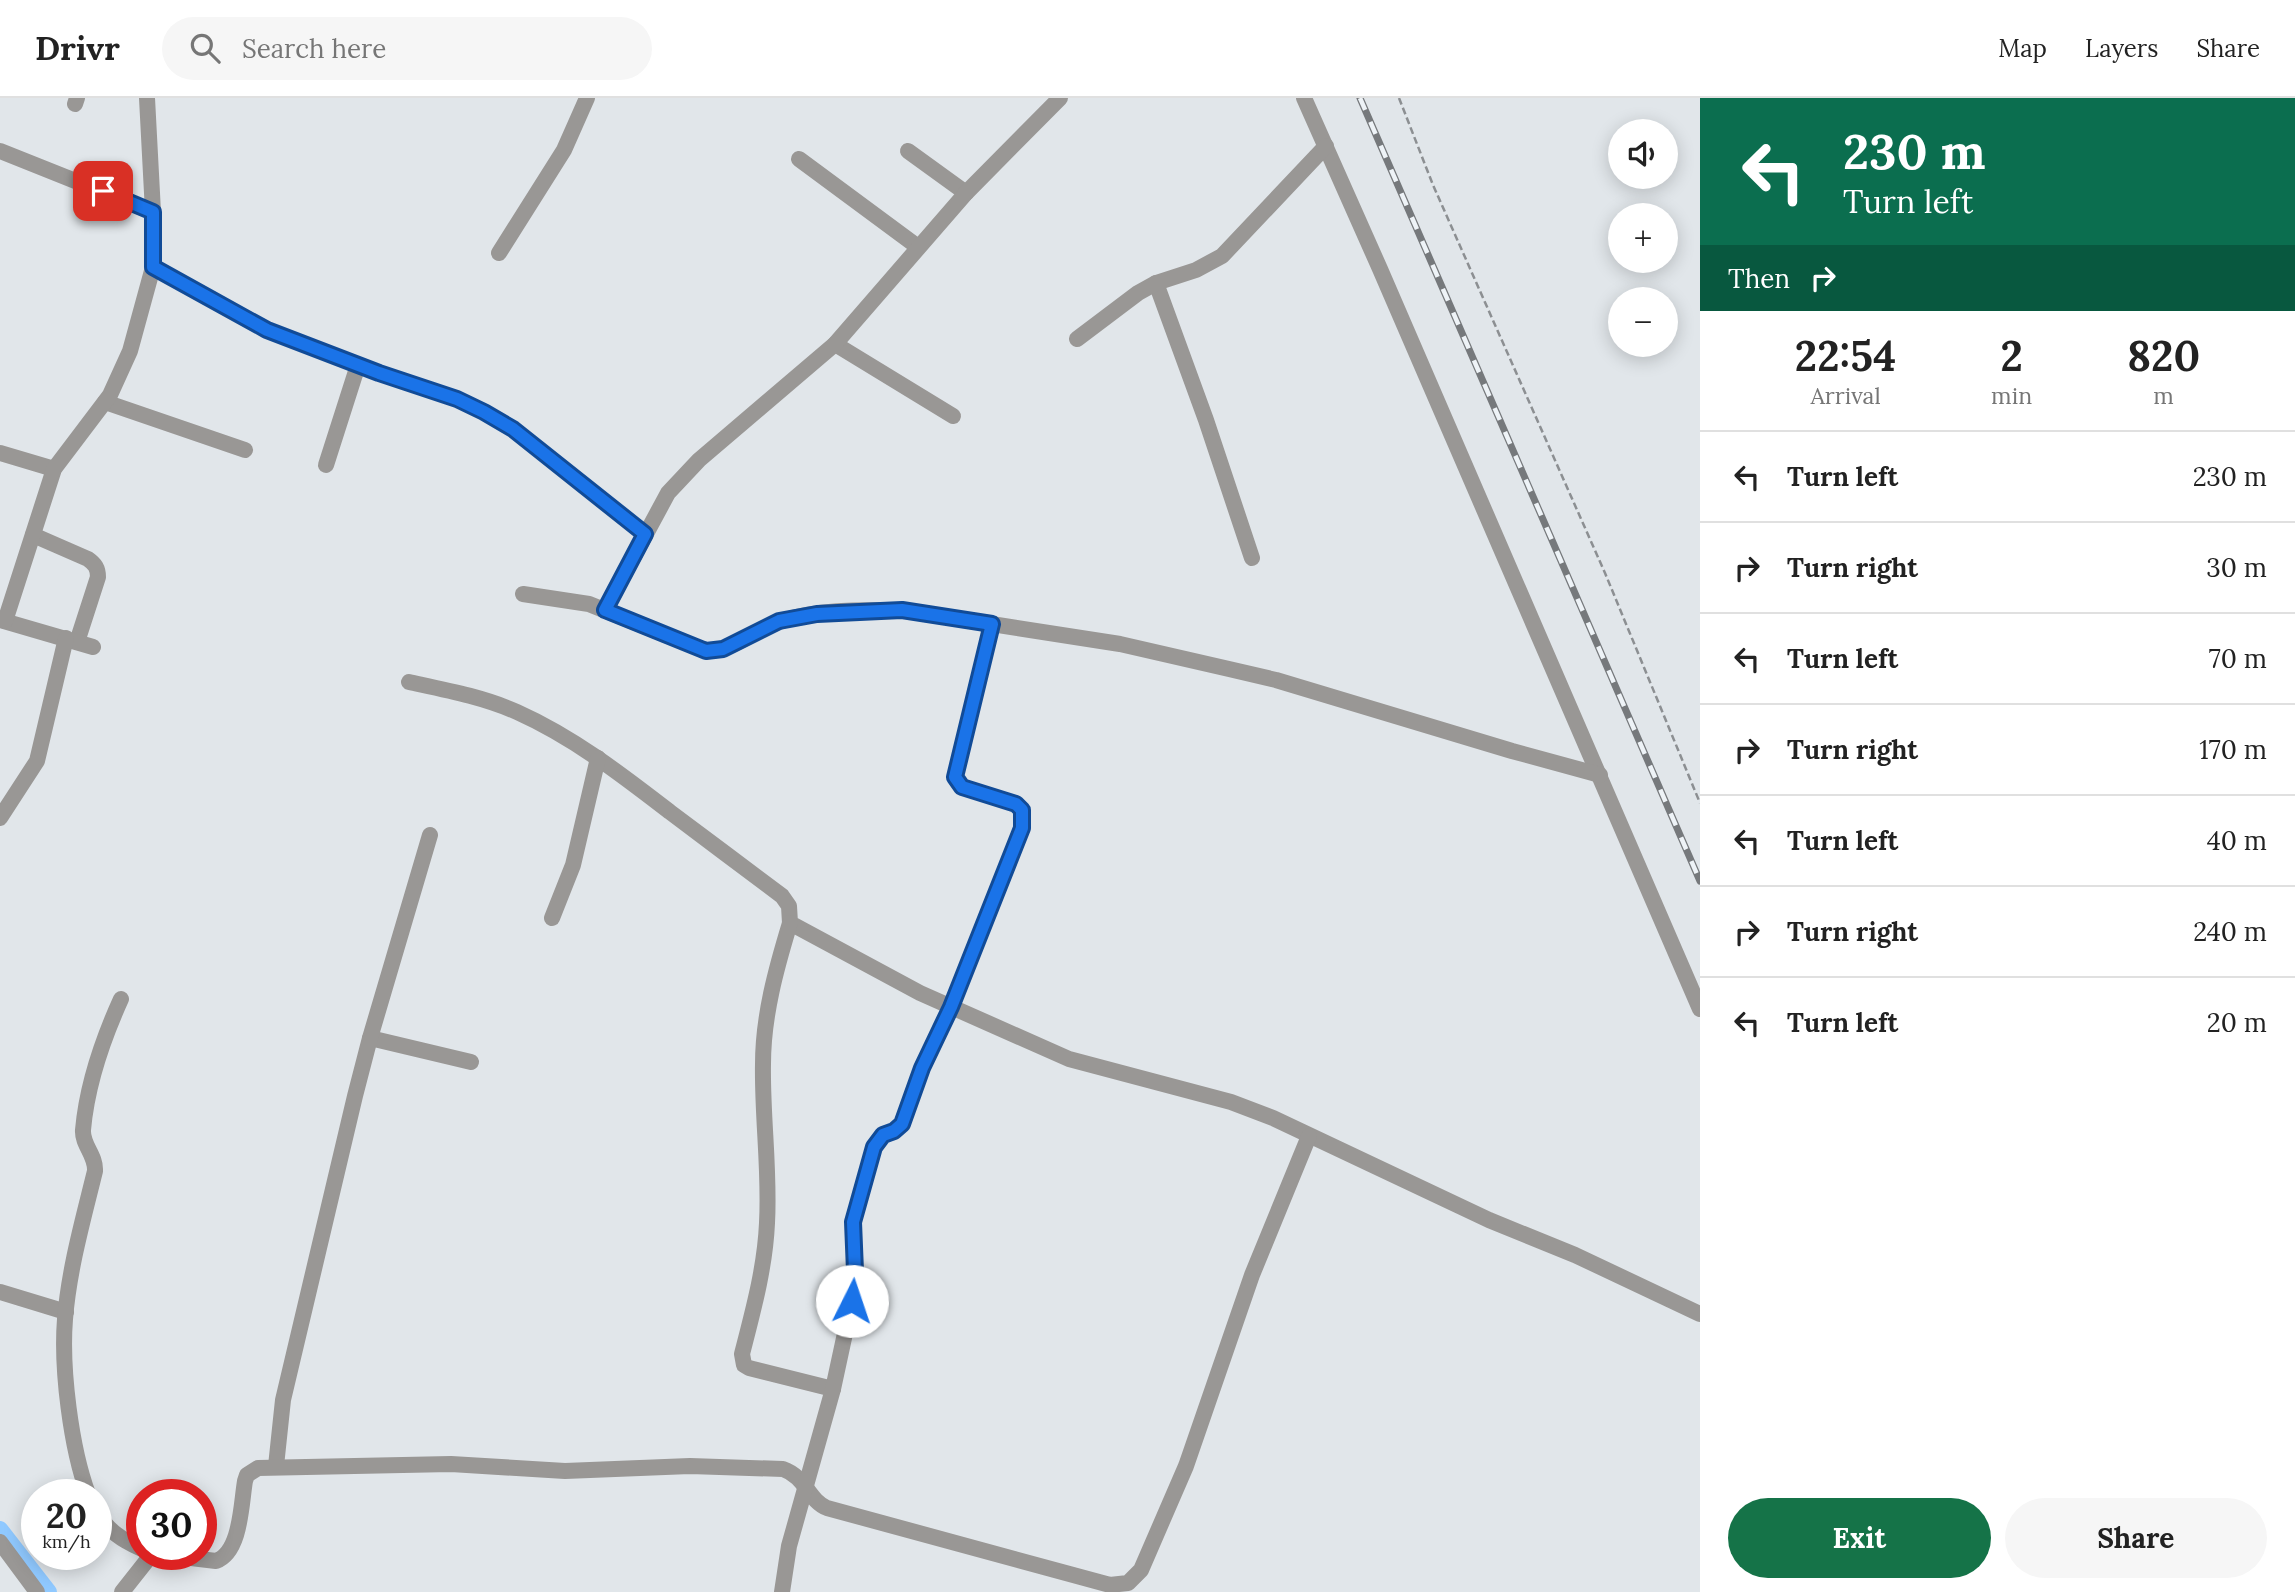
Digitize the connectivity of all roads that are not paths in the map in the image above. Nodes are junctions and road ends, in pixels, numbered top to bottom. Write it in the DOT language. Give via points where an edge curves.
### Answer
graph roads {
  1 [pos="146,98"];
  2 [pos="587,98"];
  3 [pos="1060,98"];
  4 [pos="1304,98"];
  5 [pos="1326,146"];
  6 [pos="0,151"];
  7 [pos="908,151"];
  8 [pos="799,159"];
  9 [pos="966,193"];
  10 [pos="153,212"];
  11 [pos="918,247"];
  12 [pos="499,253"];
  13 [pos="153,267"];
  14 [pos="1156,284"];
  15 [pos="1077,339"];
  16 [pos="835,344"];
  17 [pos="358,365"];
  18 [pos="106,402"];
  19 [pos="953,415"];
  20 [pos="245,450"];
  21 [pos="0,453"];
  22 [pos="326,465"];
  23 [pos="54,469"];
  24 [pos="645,534"];
  25 [pos="33,535"];
  26 [pos="1252,558"];
  27 [pos="523,594"];
  28 [pos="605,610"];
  29 [pos="3,621"];
  30 [pos="992,624"];
  31 [pos="79,642"];
  32 [pos="409,682"];
  33 [pos="598,758"];
  34 [pos="1600,775"];
  35 [pos="0,818"];
  36 [pos="430,835"];
  37 [pos="552,918"];
  38 [pos="790,923"];
  39 [pos="121,999"];
  40 [pos="951,1007"];
  41 [pos="1700,1009"];
  42 [pos="370,1038"];
  43 [pos="471,1062"];
  44 [pos="1308,1136"];
  45 [pos="0,1292"];
  46 [pos="66,1311"];
  47 [pos="1700,1314"];
  48 [pos="833,1389"];
  49 [pos="276,1466"];
  50 [pos="82,1479"];
  51 [pos="806,1485"];
  52 [pos="0,1542"];
  53 [pos="217,1561"];
  54 [pos="139,1570"];
  55 [pos="37,1592"];
  56 [pos="122,1592"];
  57 [pos="782,1592"];
  1 -- 10 [label="street"];
  2 -- 12 [label="street" via="564,150"];
  3 -- 9 [label="street"];
  4 -- 5 [label="street"];
  5 -- 14 [label="street" via="1222,256"];
  5 -- 34 [label="street"];
  6 -- 10 [label="street"];
  7 -- 9 [label="street"];
  8 -- 11 [label="street"];
  9 -- 11 [label="street"];
  10 -- 13 [label="street"];
  11 -- 16 [label="street"];
  13 -- 17 [label="street" via="267,330"];
  13 -- 18 [label="street" via="130,351"];
  14 -- 15 [label="street"];
  14 -- 26 [label="street"];
  16 -- 19 [label="street"];
  16 -- 24 [label="street" via="679,480"];
  17 -- 22 [label="street"];
  17 -- 24 [label="street" via="457,399 494,417"];
  18 -- 20 [label="street"];
  18 -- 23 [label="street"];
  21 -- 23 [label="street"];
  23 -- 25 [label="street"];
  24 -- 28 [label="street"];
  25 -- 29 [label="street"];
  25 -- 31 [label="street" via="88,559 98,570"];
  27 -- 28 [label="street"];
  28 -- 30 [label="street" via="706,651 723,649 779,621 817,614 902,610"];
  29 -- 31 [label="street"];
  30 -- 34 [label="street" via="1120,644 1276,680"];
  30 -- 40 [label="street" via="955,777 962,787 1016,804 1024,818"];
  31 -- 35 [label="street" via="37,761"];
  32 -- 33 [label="street" via="479,697 518,713"];
  33 -- 37 [label="street" via="573,865"];
  33 -- 38 [label="street" via="782,896 789,906"];
  34 -- 41 [label="street"];
  36 -- 42 [label="street"];
  38 -- 40 [label="street"];
  38 -- 48 [label="street" via="772,984 764,1040 767,1227 759,1287 742,1354 749,1368"];
  39 -- 46 [label="street" via="99,1052 90,1090 83,1132 95,1159 95,1171"];
  40 -- 44 [label="street" via="1077,1062 1231,1101"];
  40 -- 48 [label="street" via="902,1124 883,1135 874,1147 853,1222 855,1283"];
  42 -- 43 [label="street"];
  42 -- 49 [label="street" via="283,1400"];
  44 -- 47 [label="street"];
  44 -- 51 [label="street" via="1252,1275 1186,1466 1141,1570 1128,1583 1110,1585 823,1506"];
  45 -- 46 [label="street"];
  46 -- 50 [label="street" via="71,1417"];
  48 -- 51 [label="street"];
  49 -- 51 [label="street" via="451,1464 565,1471 690,1466 790,1471"];
  49 -- 53 [label="street" via="247,1475 234,1546"];
  51 -- 57 [label="street"];
  52 -- 55 [label="street"];
  54 -- 56 [label="street"];
}
